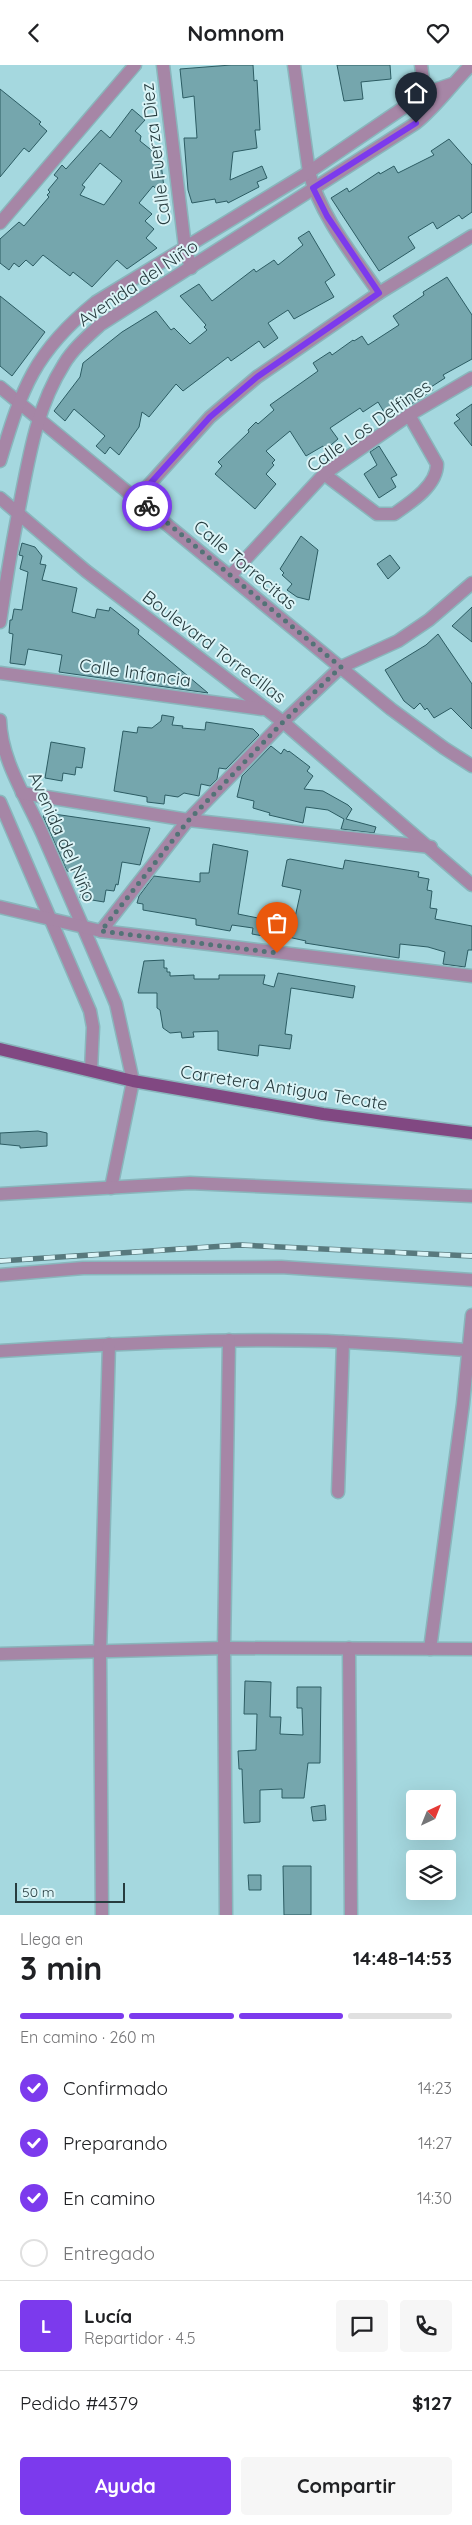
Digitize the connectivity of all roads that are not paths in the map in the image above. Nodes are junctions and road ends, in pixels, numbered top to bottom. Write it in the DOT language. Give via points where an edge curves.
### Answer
graph roads {
  1 [pos="135,65"];
  2 [pos="163,65"];
  3 [pos="294,65"];
  4 [pos="421,65"];
  5 [pos="470,65"];
  6 [pos="452,84"];
  7 [pos="425,93"];
  8 [pos="434,109"];
  9 [pos="309,172"];
  10 [pos="313,188"];
  11 [pos="0,223"];
  12 [pos="472,236"];
  13 [pos="185,247"];
  14 [pos="192,268"];
  15 [pos="379,293"];
  16 [pos="472,378"];
  17 [pos="0,387"];
  18 [pos="18,402"];
  19 [pos="409,415"];
  20 [pos="38,419"];
  21 [pos="0,461"];
  22 [pos="324,474"];
  23 [pos="0,498"];
  24 [pos="137,498"];
  25 [pos="17,515"];
  26 [pos="230,575"];
  27 [pos="472,583"];
  28 [pos="0,622"];
  29 [pos="341,667"];
  30 [pos="0,673"];
  31 [pos="265,709"];
  32 [pos="0,719"];
  33 [pos="283,722"];
  34 [pos="472,766"];
  35 [pos="22,793"];
  36 [pos="0,802"];
  37 [pos="188,821"];
  38 [pos="431,847"];
  39 [pos="472,885"];
  40 [pos="0,907"];
  41 [pos="50,919"];
  42 [pos="83,927"];
  43 [pos="101,931"];
  44 [pos="472,977"];
  45 [pos="0,1049"];
  46 [pos="91,1070"];
  47 [pos="133,1081"];
  48 [pos="472,1133"];
  49 [pos="111,1188"];
  50 [pos="0,1194"];
  51 [pos="472,1196"];
  52 [pos="0,1275"];
  53 [pos="472,1280"];
  54 [pos="472,1315"];
  55 [pos="229,1341"];
  56 [pos="343,1342"];
  57 [pos="109,1343"];
  58 [pos="467,1350"];
  59 [pos="0,1351"];
  60 [pos="338,1492"];
  61 [pos="224,1648"];
  62 [pos="349,1648"];
  63 [pos="430,1649"];
  64 [pos="472,1649"];
  65 [pos="100,1653"];
  66 [pos="0,1654"];
  67 [pos="102,1915"];
  68 [pos="226,1915"];
  69 [pos="351,1915"];
  1 -- 11 [label="street"];
  2 -- 13 [label="street, Calle Fuerza Diez"];
  3 -- 9 [label="street"];
  4 -- 7 [label="street"];
  5 -- 6 [label="street, Avenida del Niño"];
  6 -- 7 [label="street, Avenida del Niño"];
  6 -- 8 [label="street, Avenida del Niño"];
  7 -- 8 [label="street"];
  7 -- 9 [label="street, Avenida del Niño"];
  8 -- 10 [label="street, Avenida del Niño"];
  9 -- 10 [label="street"];
  9 -- 13 [label="street, Avenida del Niño"];
  10 -- 14 [label="street, Avenida del Niño"];
  10 -- 15 [label="street" via="327,216"];
  12 -- 15 [label="street"];
  13 -- 14 [label="street, Calle Fuerza Diez"];
  13 -- 18 [label="street, Avenida del Niño" via="78,316 44,353"];
  14 -- 20 [label="street, Avenida del Niño" via="100,325 81,343 64,363"];
  15 -- 24 [label="street" via="257,377 210,417"];
  16 -- 19 [label="street, Calle Los Delfines"];
  17 -- 18 [label="street, Calle Torrecitas"];
  18 -- 20 [label="street, Calle Torrecitas"];
  18 -- 21 [label="street, Avenida del Niño"];
  19 -- 22 [label="street, Calle Los Delfines"];
  19 -- 22 [label="street" via="437,469 426,488 394,514 377,514"];
  20 -- 24 [label="street, Calle Torrecitas"];
  20 -- 25 [label="street, Avenida del Niño"];
  22 -- 26 [label="street, Calle Los Delfines"];
  23 -- 25 [label="street, Boulevard Torrecillas"];
  24 -- 26 [label="street, Calle Torrecitas"];
  25 -- 28 [label="street, Avenida del Niño"];
  25 -- 31 [label="street, Boulevard Torrecillas"];
  26 -- 29 [label="street, Calle Torrecitas"];
  27 -- 29 [label="street" via="406,635"];
  29 -- 33 [label="street"];
  29 -- 34 [label="street, Calle Torrecitas" via="421,731"];
  30 -- 31 [label="street, Calle Infancia"];
  31 -- 33 [label="street, Boulevard Torrecillas"];
  32 -- 35 [label="street, Avenida del Niño" via="10,765"];
  33 -- 37 [label="street"];
  33 -- 38 [label="street, Boulevard Torrecillas"];
  35 -- 37 [label="street"];
  35 -- 42 [label="street, Avenida del Niño"];
  36 -- 41 [label="street"];
  37 -- 38 [label="street"];
  37 -- 43 [label="street"];
  38 -- 39 [label="street, Boulevard Torrecillas"];
  40 -- 41 [label="street"];
  41 -- 42 [label="street"];
  41 -- 46 [label="street" via="90,1011 93,1027"];
  42 -- 43 [label="street"];
  42 -- 47 [label="street, Avenida del Niño" via="116,1004"];
  43 -- 44 [label="street"];
  45 -- 46 [label="main road, Carretera Antigua Tecate"];
  46 -- 47 [label="main road, Carretera Antigua Tecate"];
  47 -- 48 [label="main road, Carretera Antigua Tecate" via="322,1114"];
  47 -- 49 [label="street"];
  49 -- 50 [label="street"];
  49 -- 51 [label="street" via="190,1183"];
  52 -- 53 [label="street" via="83,1268 281,1267"];
  54 -- 58 [label="street"];
  55 -- 56 [label="street"];
  55 -- 57 [label="street"];
  55 -- 61 [label="street"];
  56 -- 58 [label="street"];
  56 -- 60 [label="street"];
  57 -- 59 [label="street"];
  57 -- 65 [label="street"];
  58 -- 63 [label="street" via="463,1404"];
  61 -- 62 [label="street"];
  61 -- 65 [label="street"];
  61 -- 68 [label="street"];
  62 -- 63 [label="street"];
  62 -- 69 [label="street"];
  63 -- 64 [label="street"];
  65 -- 66 [label="street"];
  65 -- 67 [label="street"];
}
